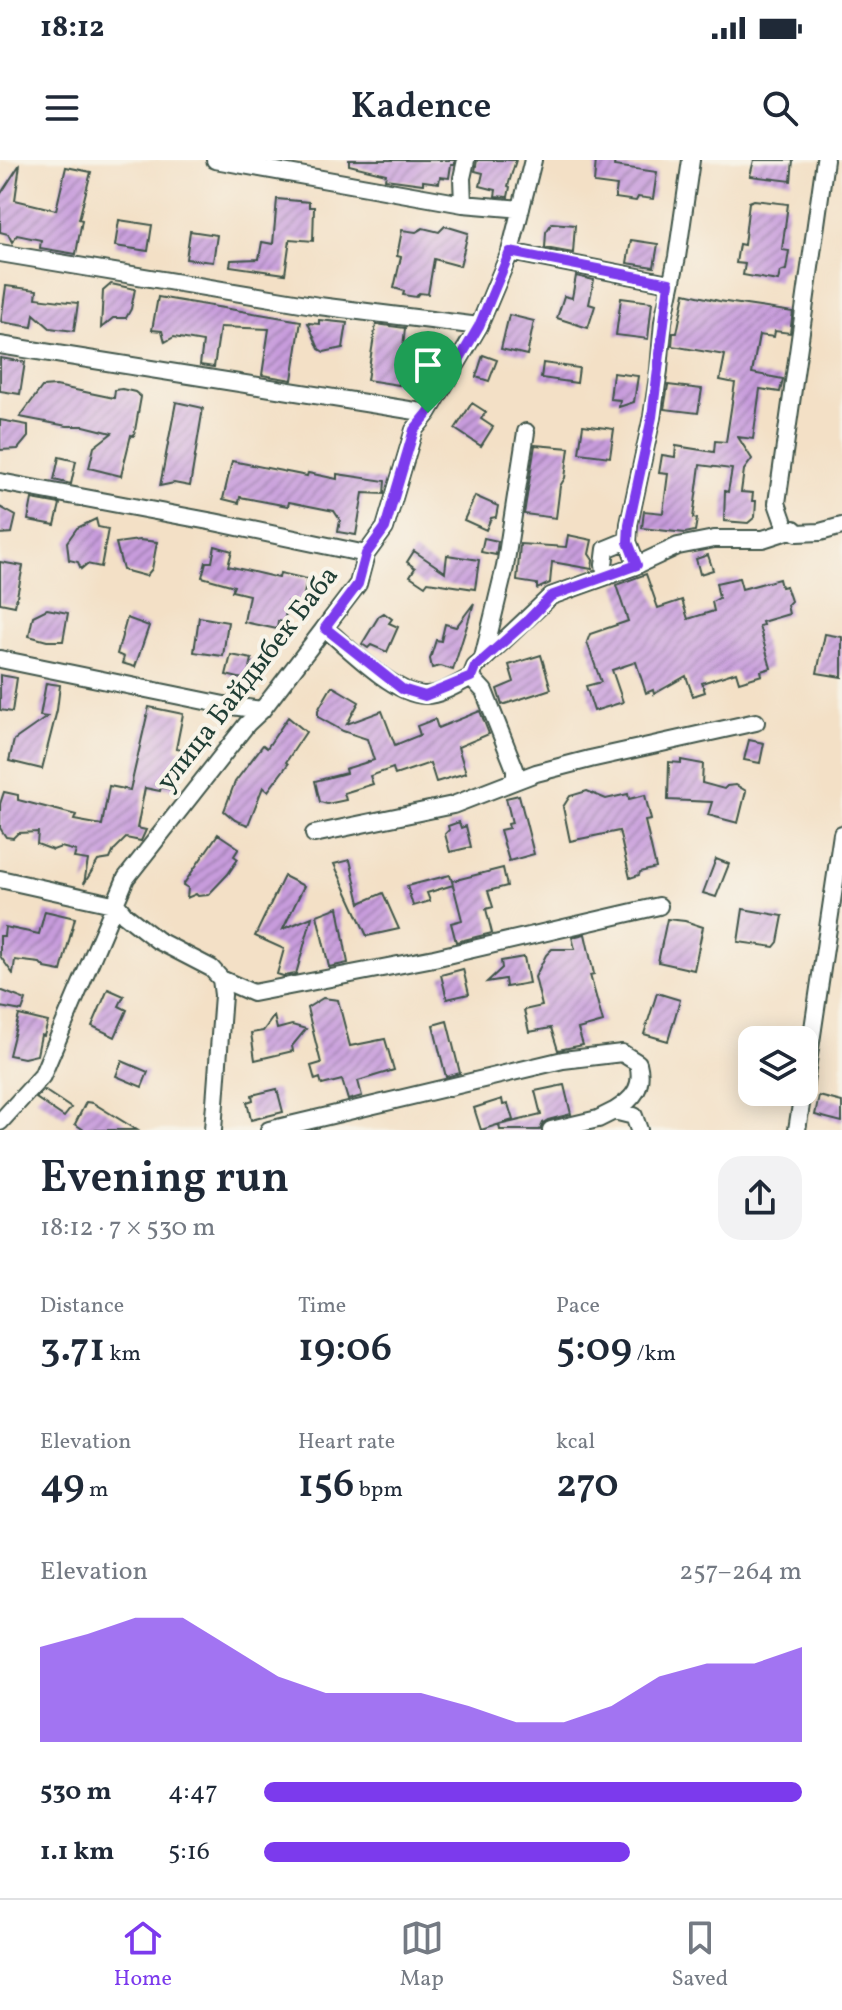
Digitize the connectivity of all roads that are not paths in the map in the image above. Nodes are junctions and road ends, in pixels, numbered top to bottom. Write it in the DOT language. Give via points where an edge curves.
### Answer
graph roads {
  1 [pos="215,160"];
  2 [pos="466,160"];
  3 [pos="533,160"];
  4 [pos="691,160"];
  5 [pos="825,160"];
  6 [pos="307,168"];
  7 [pos="463,204"];
  8 [pos="521,209"];
  9 [pos="510,252"];
  10 [pos="0,253"];
  11 [pos="669,283"];
  12 [pos="479,326"];
  13 [pos="0,345"];
  14 [pos="428,413"];
  15 [pos="526,432"];
  16 [pos="0,482"];
  17 [pos="842,526"];
  18 [pos="794,529"];
  19 [pos="628,540"];
  20 [pos="366,554"];
  21 [pos="637,565"];
  22 [pos="606,576"];
  23 [pos="325,628"];
  24 [pos="0,659"];
  25 [pos="483,660"];
  26 [pos="471,677"];
  27 [pos="262,710"];
  28 [pos="756,722"];
  29 [pos="515,781"];
  30 [pos="314,834"];
  31 [pos="842,834"];
  32 [pos="0,879"];
  33 [pos="117,905"];
  34 [pos="659,906"];
  35 [pos="221,979"];
  36 [pos="814,1026"];
  37 [pos="801,1106"];
  38 [pos="614,1111"];
  39 [pos="0,1122"];
  40 [pos="208,1128"];
  41 [pos="269,1130"];
  42 [pos="551,1130"];
  43 [pos="639,1130"];
  44 [pos="797,1130"];
  1 -- 6 [label="street"];
  2 -- 7 [label="street"];
  3 -- 8 [label="street, улица Байдыбек Баба"];
  4 -- 11 [label="street"];
  5 -- 18 [label="street" via="777,503 785,526"];
  6 -- 7 [label="street"];
  7 -- 8 [label="street"];
  8 -- 9 [label="street, улица Байдыбек Баба"];
  9 -- 11 [label="street"];
  9 -- 12 [label="street, улица Байдыбек Баба"];
  10 -- 12 [label="street" via="319,306"];
  11 -- 19 [label="street"];
  12 -- 14 [label="street, улица Байдыбек Баба"];
  13 -- 14 [label="street"];
  14 -- 20 [label="street, улица Байдыбек Баба" via="414,430 385,528"];
  15 -- 25 [label="street" via="505,567"];
  16 -- 20 [label="street"];
  17 -- 18 [label="street" via="820,532"];
  18 -- 21 [label="street" via="763,539 714,539 678,546"];
  19 -- 21 [label="street"];
  19 -- 22 [label="street" via="606,549"];
  20 -- 23 [label="street, улица Байдыбек Баба" via="358,584"];
  21 -- 22 [label="street"];
  22 -- 25 [label="street" via="551,596"];
  23 -- 26 [label="street" via="402,689 425,696"];
  23 -- 27 [label="street, улица Байдыбек Баба"];
  24 -- 27 [label="street"];
  25 -- 26 [label="street"];
  26 -- 29 [label="street" via="484,691"];
  27 -- 33 [label="street, улица Байдыбек Баба" via="126,878"];
  28 -- 29 [label="street"];
  29 -- 30 [label="street" via="453,805"];
  31 -- 36 [label="street"];
  32 -- 33 [label="street"];
  33 -- 35 [label="street" via="157,940 211,968"];
  33 -- 39 [label="street, улица Байдыбек Баба" via="42,1076"];
  34 -- 35 [label="street" via="253,993"];
  35 -- 40 [label="street"];
  37 -- 44 [label="street"];
  38 -- 41 [label="street" via="632,1100 641,1076 638,1063 622,1053 563,1060"];
  38 -- 42 [label="street"];
  38 -- 43 [label="street" via="634,1116"];
}
